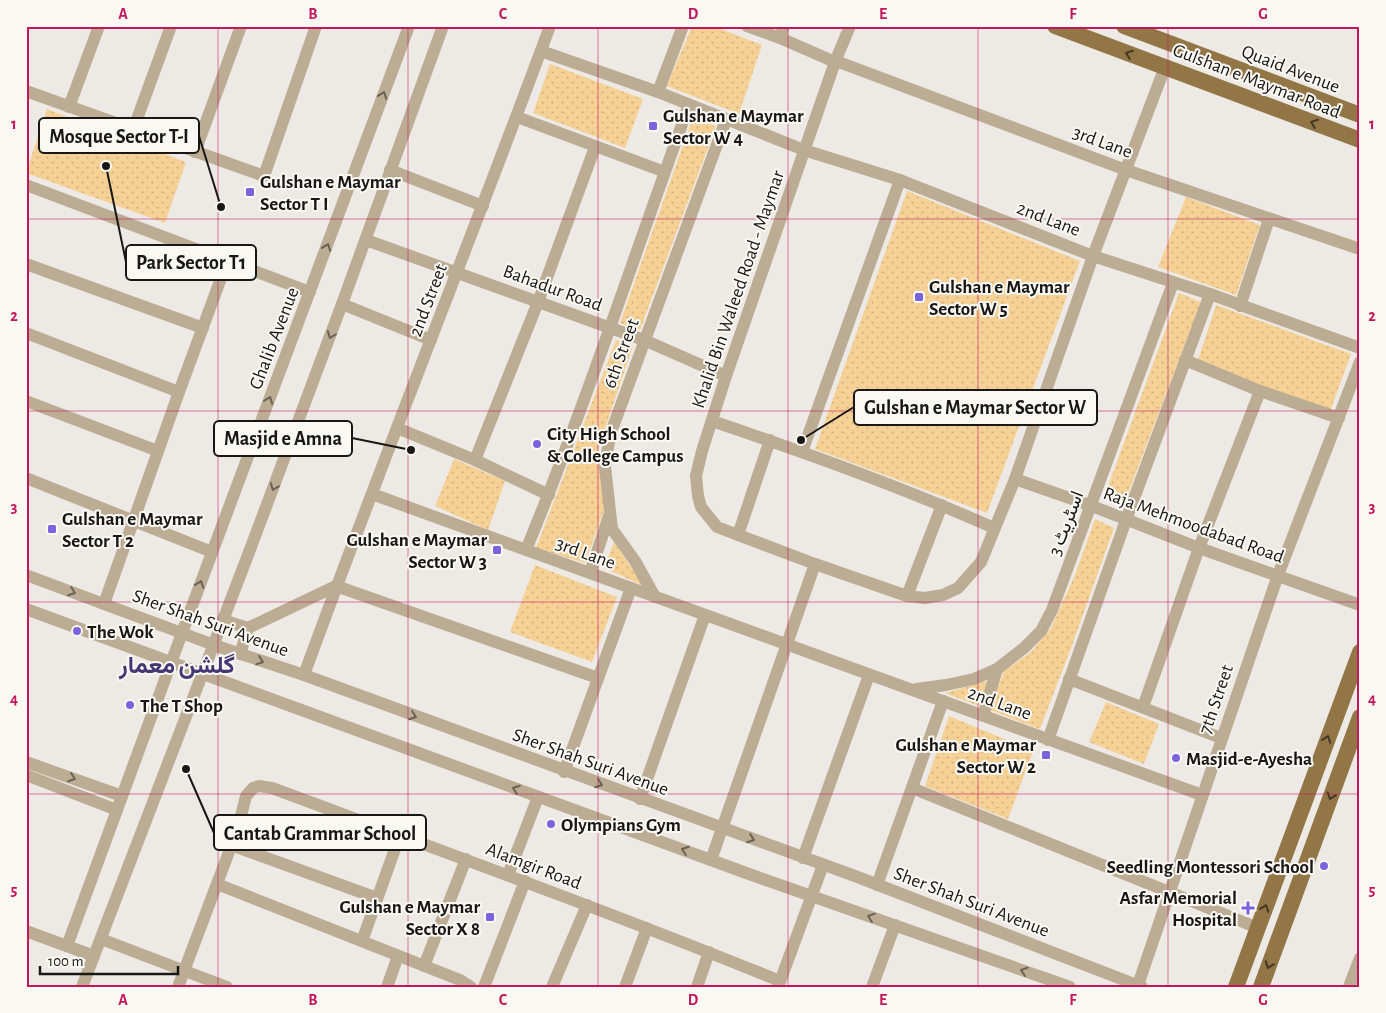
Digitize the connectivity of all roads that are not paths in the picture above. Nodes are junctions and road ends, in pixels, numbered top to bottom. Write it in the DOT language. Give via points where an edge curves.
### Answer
graph roads {
  1 [pos="99,26"];
  2 [pos="171,26"];
  3 [pos="241,26"];
  4 [pos="316,26"];
  5 [pos="409,26"];
  6 [pos="443,26"];
  7 [pos="550,26"];
  8 [pos="683,26"];
  9 [pos="746,26"];
  10 [pos="850,26"];
  11 [pos="1055,26"];
  12 [pos="1129,27"];
  13 [pos="782,32"];
  14 [pos="541,51"];
  15 [pos="836,62"];
  16 [pos="1164,67"];
  17 [pos="26,91"];
  18 [pos="658,92"];
  19 [pos="689,104"];
  20 [pos="69,107"];
  21 [pos="1360,115"];
  22 [pos="516,117"];
  23 [pos="726,120"];
  24 [pos="133,130"];
  25 [pos="1360,140"];
  26 [pos="595,147"];
  27 [pos="804,150"];
  28 [pos="195,152"];
  29 [pos="390,170"];
  30 [pos="1126,170"];
  31 [pos="664,172"];
  32 [pos="900,180"];
  33 [pos="26,185"];
  34 [pos="483,206"];
  35 [pos="1269,219"];
  36 [pos="366,240"];
  37 [pos="1360,249"];
  38 [pos="1094,256"];
  39 [pos="227,262"];
  40 [pos="26,264"];
  41 [pos="458,273"];
  42 [pos="1173,283"];
  43 [pos="310,292"];
  44 [pos="1210,294"];
  45 [pos="538,302"];
  46 [pos="342,304"];
  47 [pos="1240,306"];
  48 [pos="203,328"];
  49 [pos="611,328"];
  50 [pos="26,333"];
  51 [pos="431,340"];
  52 [pos="644,340"];
  53 [pos="1360,348"];
  54 [pos="1185,360"];
  55 [pos="1360,362"];
  56 [pos="726,376"];
  57 [pos="1260,391"];
  58 [pos="179,392"];
  59 [pos="26,401"];
  60 [pos="1339,418"];
  61 [pos="712,421"];
  62 [pos="397,428"];
  63 [pos="770,440"];
  64 [pos="158,450"];
  65 [pos="802,452"];
  66 [pos="475,460"];
  67 [pos="26,478"];
  68 [pos="1015,479"];
  69 [pos="372,494"];
  70 [pos="549,495"];
  71 [pos="942,505"];
  72 [pos="1092,506"];
  73 [pos="610,513"];
  74 [pos="134,520"];
  75 [pos="1126,520"];
  76 [pos="994,528"];
  77 [pos="738,535"];
  78 [pos="1199,548"];
  79 [pos="526,550"];
  80 [pos="212,552"];
  81 [pos="815,564"];
  82 [pos="590,573"];
  83 [pos="26,575"];
  84 [pos="1278,575"];
  85 [pos="336,586"];
  86 [pos="631,588"];
  87 [pos="907,596"];
  88 [pos="655,597"];
  89 [pos="104,604"];
  90 [pos="1360,605"];
  91 [pos="26,609"];
  92 [pos="706,615"];
  93 [pos="223,620"];
  94 [pos="248,628"];
  95 [pos="182,633"];
  96 [pos="214,645"];
  97 [pos="786,645"];
  98 [pos="1360,652"];
  99 [pos="240,654"];
  100 [pos="171,663"];
  101 [pos="997,669"];
  102 [pos="202,674"];
  103 [pos="304,675"];
  104 [pos="869,675"];
  105 [pos="598,678"];
  106 [pos="1069,679"];
  107 [pos="906,688"];
  108 [pos="944,702"];
  109 [pos="1143,707"];
  110 [pos="983,716"];
  111 [pos="1360,717"];
  112 [pos="1222,738"];
  113 [pos="1048,740"];
  114 [pos="26,762"];
  115 [pos="564,772"];
  116 [pos="26,775"];
  117 [pos="912,788"];
  118 [pos="1202,795"];
  119 [pos="122,796"];
  120 [pos="538,797"];
  121 [pos="640,799"];
  122 [pos="117,810"];
  123 [pos="722,828"];
  124 [pos="400,835"];
  125 [pos="231,845"];
  126 [pos="803,858"];
  127 [pos="466,859"];
  128 [pos="711,860"];
  129 [pos="823,865"];
  130 [pos="508,875"];
  131 [pos="525,881"];
  132 [pos="216,884"];
  133 [pos="877,885"];
  134 [pos="1169,892"];
  135 [pos="811,896"];
  136 [pos="378,898"];
  137 [pos="587,905"];
  138 [pos="895,925"];
  139 [pos="647,928"];
  140 [pos="1258,928"];
  141 [pos="26,931"];
  142 [pos="101,939"];
  143 [pos="362,942"];
  144 [pos="67,946"];
  145 [pos="709,952"];
  146 [pos="94,956"];
  147 [pos="398,956"];
  148 [pos="1360,958"];
  149 [pos="424,966"];
  150 [pos="184,971"];
  151 [pos="779,984"];
  152 [pos="1140,986"];
  153 [pos="82,987"];
  154 [pos="178,987"];
  155 [pos="226,987"];
  156 [pos="387,987"];
  157 [pos="471,987"];
  158 [pos="484,987"];
  159 [pos="552,987"];
  160 [pos="626,987"];
  161 [pos="696,987"];
  162 [pos="872,987"];
  163 [pos="1070,987"];
  164 [pos="1236,987"];
  165 [pos="1261,987"];
  166 [pos="1349,987"];
  1 -- 20 [label="street"];
  2 -- 24 [label="street"];
  3 -- 28 [label="street"];
  4 -- 28 [label="street" via="264,176"];
  43 -- 5 [label="street, Ghalib Avenue, one-way"];
  6 -- 29 [label="street"];
  7 -- 14 [label="street, 2nd Street"];
  8 -- 18 [label="street"];
  9 -- 13 [label="street, 3rd Lane"];
  10 -- 15 [label="street, Khalid Bin Waleed Road - Maymar"];
  16 -- 11 [label="main road, Gulshan e Maymar Road, one-way"];
  12 -- 21 [label="main road, Quaid Avenue"];
  13 -- 15 [label="street, 3rd Lane"];
  14 -- 18 [label="street"];
  14 -- 22 [label="street, 2nd Street"];
  15 -- 27 [label="street, Khalid Bin Waleed Road - Maymar"];
  15 -- 30 [label="street, 3rd Lane"];
  25 -- 16 [label="main road, Gulshan e Maymar Road, one-way"];
  16 -- 30 [label="street, Khalid Bin Waleed Road - Maymar"];
  17 -- 20 [label="street"];
  18 -- 19 [label="street"];
  19 -- 23 [label="street"];
  19 -- 31 [label="street"];
  20 -- 24 [label="street"];
  22 -- 26 [label="street"];
  22 -- 34 [label="street, 2nd Street"];
  23 -- 27 [label="street, 2nd Lane"];
  23 -- 52 [label="street, 6th Street"];
  24 -- 28 [label="street"];
  26 -- 31 [label="street"];
  26 -- 45 [label="street"];
  27 -- 32 [label="street, 2nd Lane"];
  27 -- 56 [label="street, Khalid Bin Waleed Road - Maymar"];
  29 -- 34 [label="street"];
  29 -- 36 [label="street"];
  30 -- 35 [label="street, 3rd Lane"];
  30 -- 38 [label="street, Khalid Bin Waleed Road - Maymar"];
  31 -- 49 [label="street"];
  32 -- 38 [label="street, 2nd Lane"];
  32 -- 65 [label="street"];
  33 -- 39 [label="street"];
  34 -- 41 [label="street, 2nd Street"];
  35 -- 37 [label="street, 3rd Lane"];
  35 -- 47 [label="street"];
  36 -- 41 [label="street, Bahadur Road"];
  36 -- 46 [label="street"];
  38 -- 42 [label="street, 2nd Lane"];
  38 -- 68 [label="street, Khalid Bin Waleed Road - Maymar"];
  39 -- 43 [label="street"];
  39 -- 48 [label="street"];
  40 -- 48 [label="street"];
  41 -- 45 [label="street, Bahadur Road"];
  41 -- 51 [label="street, 2nd Street"];
  42 -- 44 [label="street, 2nd Lane"];
  42 -- 72 [label="street, اسٹریٹ 3"];
  80 -- 43 [label="street, Ghalib Avenue, one-way"];
  44 -- 47 [label="street, 2nd Lane"];
  44 -- 54 [label="street"];
  45 -- 49 [label="street, Bahadur Road"];
  45 -- 66 [label="street"];
  46 -- 51 [label="street"];
  46 -- 93 [label="street, one-way"];
  47 -- 53 [label="street, 2nd Lane"];
  48 -- 58 [label="street"];
  49 -- 52 [label="street, Bahadur Road"];
  49 -- 70 [label="street"];
  50 -- 58 [label="street"];
  51 -- 62 [label="street, 2nd Street"];
  52 -- 56 [label="street, Bahadur Road"];
  52 -- 73 [label="street, 6th Street" via="610,435 605,467"];
  54 -- 57 [label="street"];
  54 -- 75 [label="street"];
  55 -- 60 [label="street"];
  56 -- 61 [label="street, Khalid Bin Waleed Road - Maymar"];
  57 -- 60 [label="street"];
  57 -- 78 [label="street"];
  58 -- 64 [label="street"];
  59 -- 64 [label="street"];
  60 -- 84 [label="street"];
  61 -- 63 [label="street"];
  61 -- 77 [label="street, Khalid Bin Waleed Road - Maymar" via="696,476 698,496 701,507 717,527"];
  62 -- 66 [label="street"];
  62 -- 69 [label="street, 2nd Street"];
  63 -- 65 [label="street"];
  63 -- 77 [label="street"];
  64 -- 74 [label="street"];
  65 -- 71 [label="street"];
  66 -- 70 [label="street"];
  67 -- 74 [label="street"];
  68 -- 72 [label="street, Raja Mehmoodabad Road"];
  68 -- 76 [label="street, Khalid Bin Waleed Road - Maymar"];
  69 -- 79 [label="street, 3rd Lane"];
  69 -- 85 [label="street, 2nd Street"];
  70 -- 79 [label="street"];
  71 -- 76 [label="street"];
  71 -- 87 [label="street"];
  72 -- 75 [label="street, Raja Mehmoodabad Road"];
  72 -- 101 [label="street, اسٹریٹ 3" via="1041,631"];
  73 -- 82 [label="street"];
  73 -- 88 [label="street, 6th Street" via="612,529"];
  74 -- 80 [label="street"];
  74 -- 89 [label="street"];
  75 -- 78 [label="street, Raja Mehmoodabad Road"];
  75 -- 106 [label="street"];
  76 -- 87 [label="street, Khalid Bin Waleed Road - Maymar" via="981,562 958,588 924,598"];
  77 -- 81 [label="street, Khalid Bin Waleed Road - Maymar"];
  78 -- 84 [label="street, Raja Mehmoodabad Road"];
  78 -- 109 [label="street"];
  79 -- 82 [label="street, 3rd Lane"];
  95 -- 80 [label="street, Ghalib Avenue, one-way"];
  81 -- 87 [label="street, Khalid Bin Waleed Road - Maymar"];
  81 -- 97 [label="street"];
  82 -- 86 [label="street, 3rd Lane"];
  83 -- 89 [label="street, Sher Shah Suri Avenue, one-way"];
  84 -- 90 [label="street, Raja Mehmoodabad Road"];
  84 -- 112 [label="street, 7th Street"];
  85 -- 94 [label="street"];
  85 -- 103 [label="street, 2nd Street"];
  85 -- 105 [label="street"];
  86 -- 88 [label="street, 3rd Lane"];
  86 -- 105 [label="street"];
  88 -- 92 [label="street, 3rd Lane"];
  89 -- 95 [label="street, Sher Shah Suri Avenue"];
  91 -- 100 [label="street"];
  92 -- 97 [label="street, 3rd Lane"];
  92 -- 121 [label="street"];
  93 -- 94 [label="street"];
  93 -- 96 [label="street"];
  94 -- 99 [label="street"];
  95 -- 96 [label="street, Sher Shah Suri Avenue"];
  95 -- 100 [label="street, Ghalib Avenue"];
  96 -- 99 [label="street, Sher Shah Suri Avenue"];
  96 -- 102 [label="street"];
  97 -- 104 [label="street, 2nd Lane"];
  97 -- 123 [label="street"];
  140 -- 98 [label="main road, one-way"];
  99 -- 103 [label="street, Sher Shah Suri Avenue, one-way"];
  100 -- 102 [label="street"];
  100 -- 119 [label="street, Ghalib Avenue"];
  101 -- 107 [label="street, اسٹریٹ 3" via="946,686"];
  101 -- 110 [label="street"];
  120 -- 102 [label="street, one-way"];
  102 -- 142 [label="street"];
  103 -- 115 [label="street, Sher Shah Suri Avenue, one-way"];
  104 -- 107 [label="street, 2nd Lane"];
  104 -- 126 [label="street"];
  105 -- 115 [label="street"];
  106 -- 109 [label="street"];
  106 -- 113 [label="street"];
  107 -- 108 [label="street, 2nd Lane"];
  108 -- 110 [label="street, 2nd Lane"];
  108 -- 117 [label="street"];
  109 -- 112 [label="street"];
  110 -- 113 [label="street, 2nd Lane"];
  111 -- 165 [label="main road, one-way"];
  112 -- 118 [label="street, 7th Street"];
  113 -- 118 [label="street, 2nd Lane"];
  114 -- 119 [label="street, one-way"];
  115 -- 121 [label="street, Sher Shah Suri Avenue, one-way"];
  116 -- 122 [label="street"];
  117 -- 133 [label="street"];
  117 -- 134 [label="street"];
  118 -- 134 [label="street, 7th Street"];
  119 -- 122 [label="street, Ghalib Avenue"];
  128 -- 120 [label="street, one-way"];
  120 -- 130 [label="street"];
  121 -- 123 [label="street, Sher Shah Suri Avenue"];
  122 -- 144 [label="street, Ghalib Avenue"];
  123 -- 126 [label="street, Sher Shah Suri Avenue, one-way"];
  123 -- 128 [label="street"];
  124 -- 125 [label="street, Alamgir Road" via="259,786 246,796"];
  124 -- 127 [label="street, Alamgir Road"];
  124 -- 136 [label="street"];
  125 -- 132 [label="street"];
  125 -- 136 [label="street"];
  126 -- 129 [label="street, Sher Shah Suri Avenue"];
  127 -- 130 [label="street, Alamgir Road"];
  127 -- 149 [label="street"];
  128 -- 135 [label="street"];
  129 -- 133 [label="street, Sher Shah Suri Avenue"];
  129 -- 135 [label="street"];
  130 -- 131 [label="street, Alamgir Road"];
  131 -- 137 [label="street, Alamgir Road"];
  131 -- 158 [label="street"];
  132 -- 143 [label="street"];
  132 -- 150 [label="street"];
  133 -- 152 [label="street, Sher Shah Suri Avenue"];
  134 -- 140 [label="street"];
  134 -- 152 [label="street, 7th Street"];
  138 -- 135 [label="street, one-way"];
  135 -- 151 [label="street"];
  136 -- 143 [label="street"];
  137 -- 139 [label="street, Alamgir Road"];
  137 -- 159 [label="street"];
  138 -- 162 [label="street"];
  163 -- 138 [label="street, one-way"];
  139 -- 145 [label="street, Alamgir Road"];
  139 -- 160 [label="street"];
  140 -- 164 [label="main road"];
  141 -- 144 [label="street"];
  142 -- 146 [label="street"];
  142 -- 150 [label="street"];
  143 -- 147 [label="street"];
  144 -- 146 [label="street"];
  145 -- 151 [label="street, Alamgir Road"];
  145 -- 161 [label="street"];
  146 -- 153 [label="street"];
  147 -- 149 [label="street"];
  147 -- 156 [label="street"];
  148 -- 166 [label="street"];
  149 -- 157 [label="street"];
  150 -- 154 [label="street"];
  150 -- 155 [label="street"];
}
